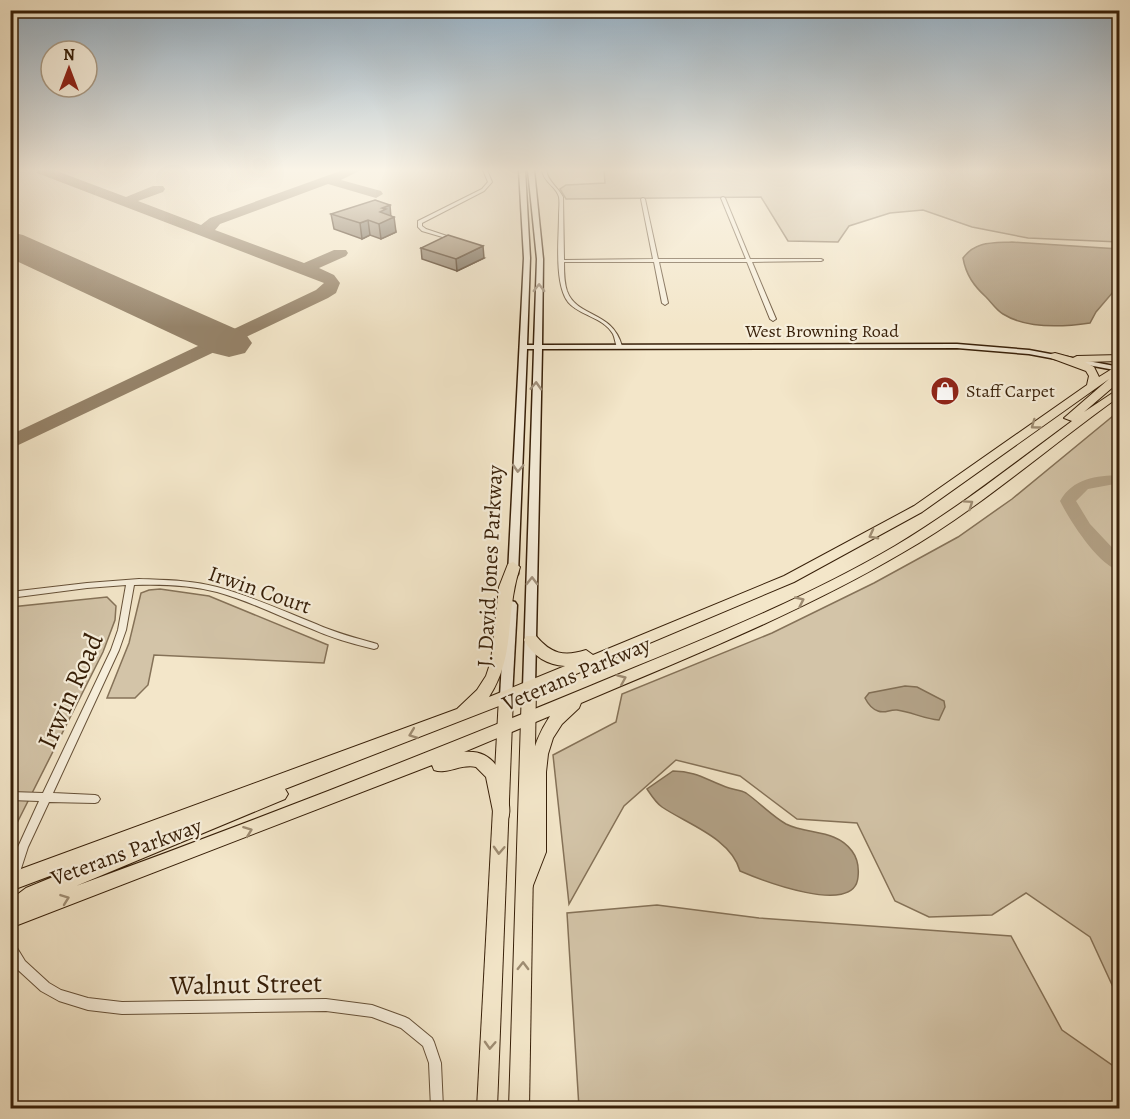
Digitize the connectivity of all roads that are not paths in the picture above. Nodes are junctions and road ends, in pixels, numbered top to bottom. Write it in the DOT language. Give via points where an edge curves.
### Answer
graph roads {
  1 [pos="420,222"];
  2 [pos="524,222"];
  3 [pos="536,222"];
  4 [pos="562,222"];
  5 [pos="648,222"];
  6 [pos="733,222"];
  7 [pos="455,240"];
  8 [pos="657,260"];
  9 [pos="749,260"];
  10 [pos="821,260"];
  11 [pos="563,261"];
  12 [pos="665,303"];
  13 [pos="773,319"];
  14 [pos="538,331"];
  15 [pos="607,346"];
  16 [pos="619,346"];
  17 [pos="523,347"];
  18 [pos="538,347"];
  19 [pos="1055,356"];
  20 [pos="1072,359"];
  21 [pos="1119,365"];
  22 [pos="1092,384"];
  23 [pos="1119,391"];
  24 [pos="1119,398"];
  25 [pos="1090,413"];
  26 [pos="1054,441"];
  27 [pos="513,567"];
  28 [pos="130,583"];
  29 [pos="10,595"];
  30 [pos="711,613"];
  31 [pos="531,640"];
  32 [pos="374,646"];
  33 [pos="529,687"];
  34 [pos="585,695"];
  35 [pos="506,697"];
  36 [pos="529,718"];
  37 [pos="443,722"];
  38 [pos="505,729"];
  39 [pos="330,766"];
  40 [pos="10,796"];
  41 [pos="46,796"];
  42 [pos="95,799"];
  43 [pos="501,816"];
  44 [pos="274,822"];
  45 [pos="525,882"];
  46 [pos="11,885"];
  47 [pos="10,917"];
  48 [pos="10,948"];
  49 [pos="437,1108"];
  50 [pos="487,1108"];
  51 [pos="519,1108"];
  1 -- 7 [label="street" via="424,230"];
  2 -- 17 [label="main road, J. David Jones Parkway" via="527,258"];
  14 -- 3 [label="main road, J. David Jones Parkway, one-way" via="540,259"];
  4 -- 11 [label="street"];
  5 -- 8 [label="street"];
  6 -- 9 [label="street"];
  8 -- 9 [label="street"];
  8 -- 11 [label="street"];
  8 -- 12 [label="street"];
  9 -- 10 [label="street"];
  9 -- 13 [label="street"];
  11 -- 16 [label="street" via="567,295 609,325"];
  14 -- 15 [label="main road" via="554,343"];
  14 -- 18 [label="main road, J. David Jones Parkway"];
  15 -- 16 [label="main road, West Browning Road"];
  15 -- 18 [label="main road, West Browning Road"];
  16 -- 19 [label="main road, West Browning Road" via="945,346"];
  17 -- 18 [label="main road, West Browning Road"];
  17 -- 27 [label="main road, J. David Jones Parkway, one-way"];
  31 -- 18 [label="main road, J. David Jones Parkway, one-way"];
  19 -- 20 [label="main road, West Browning Road"];
  19 -- 22 [label="highway" via="1090,369 1094,376"];
  20 -- 21 [label="highway"];
  21 -- 22 [label="highway, Veterans Parkway"];
  21 -- 26 [label="highway" via="1116,379 1069,420"];
  22 -- 30 [label="highway, Veterans Parkway, one-way" via="918,509 797,574"];
  23 -- 25 [label="highway, Veterans Parkway"];
  24 -- 25 [label="highway"];
  25 -- 26 [label="highway, Veterans Parkway"];
  34 -- 26 [label="highway, Veterans Parkway, one-way" via="748,625 857,572 942,523"];
  27 -- 35 [label="main road, J. David Jones Parkway"];
  27 -- 37 [label="highway" via="505,585 499,663 494,677 476,701"];
  28 -- 29 [label="street, Irwin Court"];
  28 -- 32 [label="street, Irwin Court" via="183,583 218,590 332,635"];
  28 -- 41 [label="street, Irwin Road" via="122,630 109,667"];
  30 -- 31 [label="highway" via="691,614 567,661 548,657"];
  30 -- 33 [label="highway, Veterans Parkway"];
  31 -- 33 [label="main road, J. David Jones Parkway"];
  33 -- 35 [label="highway, Veterans Parkway"];
  33 -- 36 [label="main road, J. David Jones Parkway"];
  34 -- 36 [label="highway, Veterans Parkway"];
  34 -- 45 [label="highway" via="553,722 539,749 537,854"];
  35 -- 37 [label="highway, Veterans Parkway"];
  35 -- 38 [label="main road, J. David Jones Parkway"];
  36 -- 38 [label="highway, Veterans Parkway"];
  36 -- 45 [label="main road, J. David Jones Parkway"];
  37 -- 39 [label="highway, Veterans Parkway, one-way"];
  38 -- 43 [label="main road, J. David Jones Parkway"];
  38 -- 44 [label="highway, Veterans Parkway"];
  39 -- 46 [label="highway, Veterans Parkway"];
  39 -- 47 [label="highway" via="305,783 33,894"];
  40 -- 41 [label="street"];
  41 -- 42 [label="street"];
  41 -- 46 [label="street, Irwin Road"];
  43 -- 44 [label="highway" via="493,771 478,760 460,758 308,817"];
  43 -- 50 [label="main road, J. David Jones Parkway, one-way"];
  47 -- 44 [label="highway, Veterans Parkway, one-way"];
  51 -- 45 [label="main road, J. David Jones Parkway, one-way"];
  48 -- 49 [label="street, Walnut Street" via="21,965 45,987 88,1004 122,1008 326,1005 372,1011 405,1023 428,1042 435,1064"];
}
